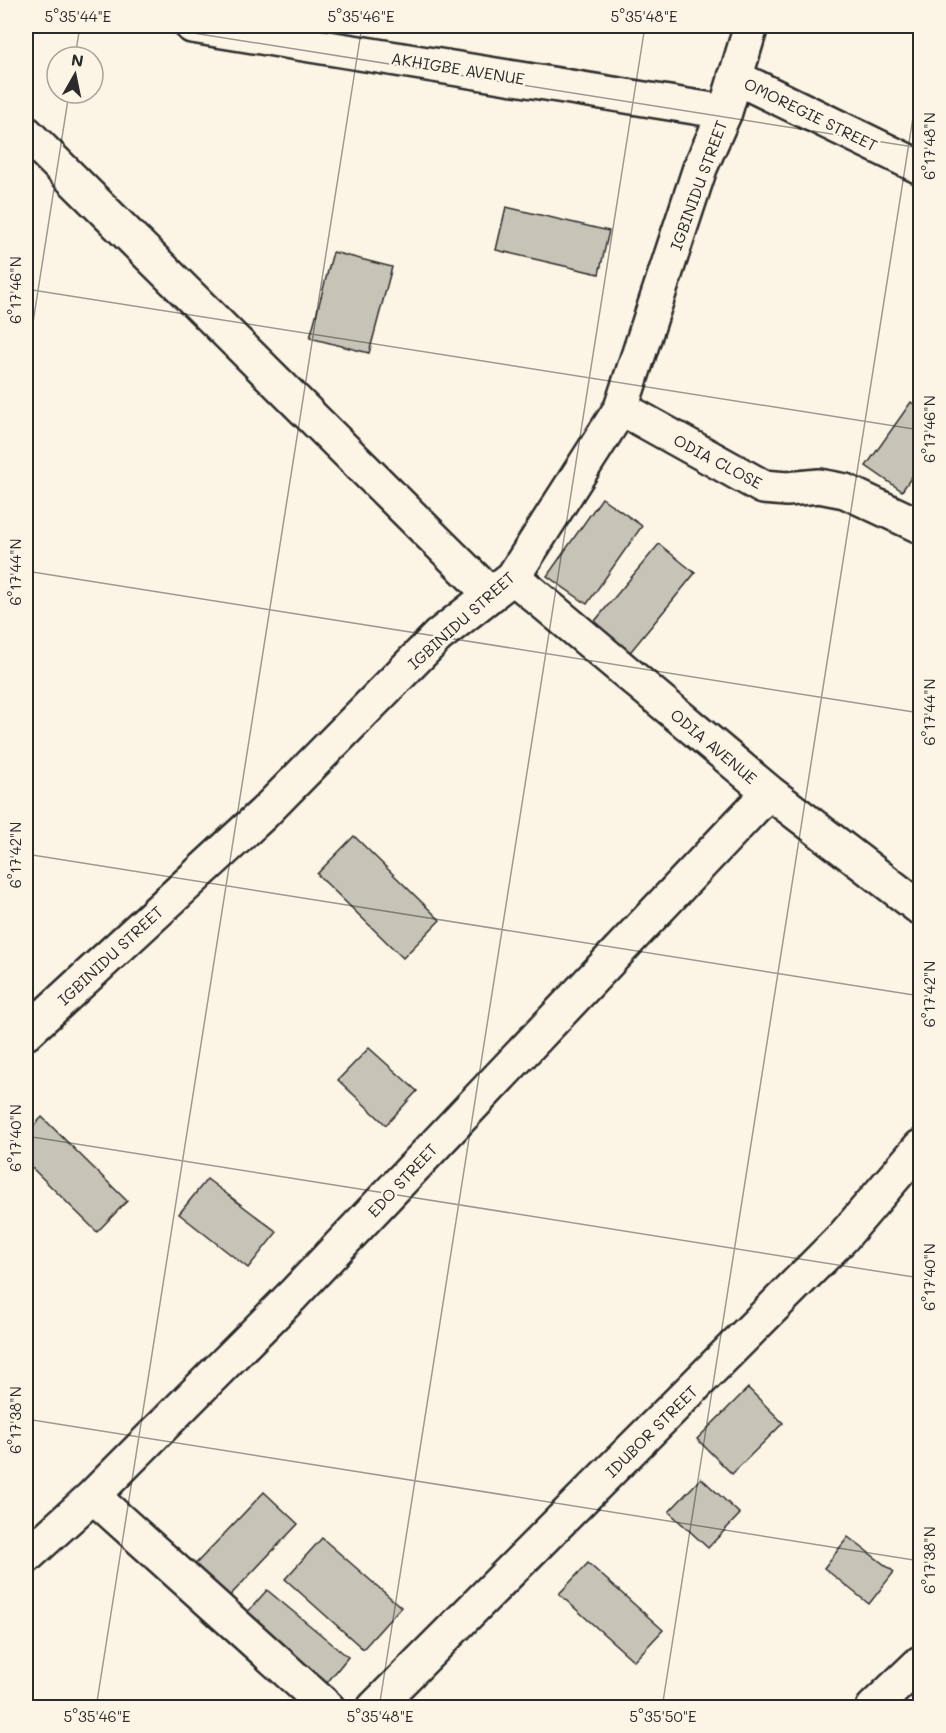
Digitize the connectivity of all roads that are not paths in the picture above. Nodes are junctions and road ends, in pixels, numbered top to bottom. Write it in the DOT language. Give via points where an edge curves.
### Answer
graph roads {
  1 [pos="192,26"];
  2 [pos="751,26"];
  3 [pos="735,77"];
  4 [pos="725,112"];
  5 [pos="26,133"];
  6 [pos="921,167"];
  7 [pos="621,408"];
  8 [pos="921,526"];
  9 [pos="502,586"];
  10 [pos="769,792"];
  11 [pos="921,908"];
  12 [pos="26,1032"];
  13 [pos="921,1147"];
  14 [pos="93,1496"];
  15 [pos="26,1557"];
  16 [pos="921,1663"];
  17 [pos="328,1707"];
  18 [pos="374,1707"];
  19 [pos="873,1707"];
  1 -- 4 [label="street, AKHIGBE AVENUE"];
  2 -- 3 [label="street, IGBINIDU STREET"];
  3 -- 4 [label="street, IGBINIDU STREET"];
  3 -- 6 [label="street, OMOREGIE STREET"];
  4 -- 7 [label="street, IGBINIDU STREET" via="700,168"];
  5 -- 9 [label="street, ODIA AVENUE"];
  7 -- 8 [label="street, ODIA CLOSE" via="763,487 819,486 845,491"];
  7 -- 9 [label="street, IGBINIDU STREET"];
  9 -- 10 [label="street, ODIA AVENUE"];
  9 -- 12 [label="street, IGBINIDU STREET" via="438,636 264,813"];
  10 -- 11 [label="street, ODIA AVENUE"];
  10 -- 14 [label="street, EDO STREET" via="293,1295"];
  13 -- 18 [label="street, IDUBOR STREET" via="843,1237"];
  14 -- 15 [label="street, EDO STREET"];
  14 -- 17 [label="street"];
  16 -- 19 [label="street"];
}
